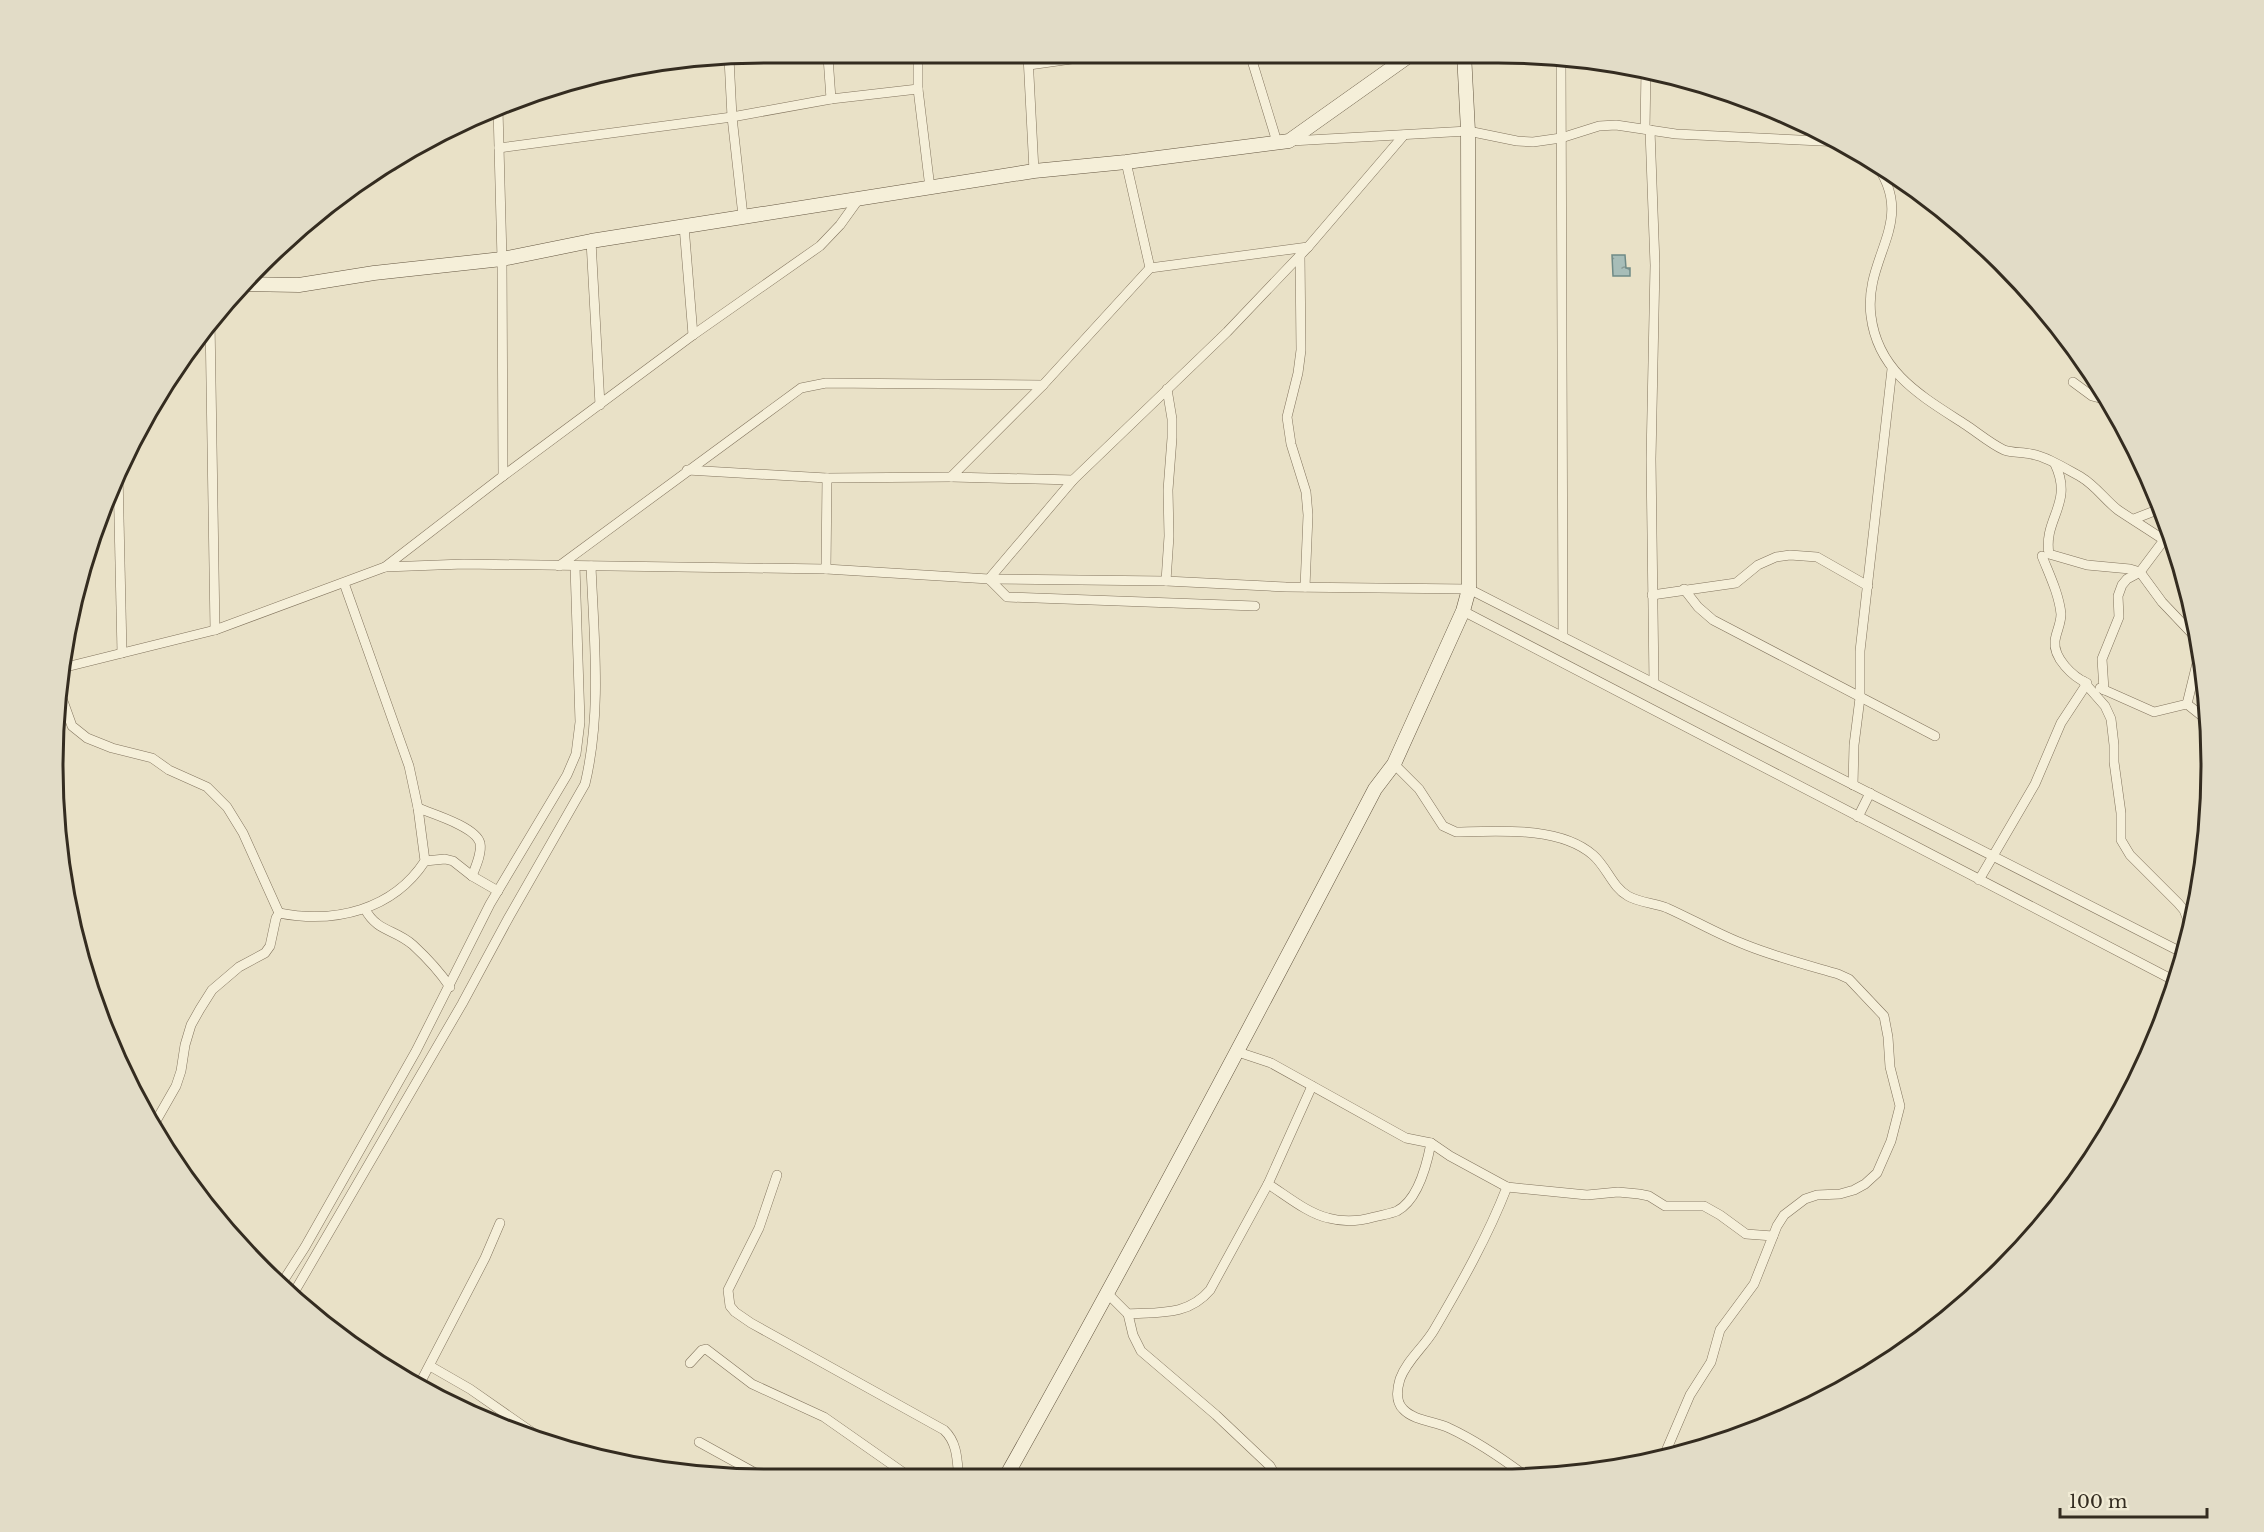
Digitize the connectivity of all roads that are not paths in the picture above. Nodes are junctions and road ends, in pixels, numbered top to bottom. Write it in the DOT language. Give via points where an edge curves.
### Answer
graph roads {
  1 [pos="828,63"];
  2 [pos="918,63"];
  3 [pos="1029,63"];
  4 [pos="1253,63"];
  5 [pos="1398,63"];
  6 [pos="1465,63"];
  7 [pos="729,65"];
  8 [pos="1561,66"];
  9 [pos="1646,79"];
  10 [pos="918,89"];
  11 [pos="831,99"];
  12 [pos="498,117"];
  13 [pos="732,117"];
  14 [pos="1647,129"];
  15 [pos="1468,131"];
  16 [pos="1404,135"];
  17 [pos="1561,138"];
  18 [pos="1820,141"];
  19 [pos="1283,142"];
  20 [pos="499,148"];
  21 [pos="1126,162"];
  22 [pos="1034,171"];
  23 [pos="1885,179"];
  24 [pos="930,188"];
  25 [pos="858,200"];
  26 [pos="743,216"];
  27 [pos="684,226"];
  28 [pos="591,241"];
  29 [pos="1308,247"];
  30 [pos="1300,255"];
  31 [pos="502,259"];
  32 [pos="1150,268"];
  33 [pos="254,284"];
  34 [pos="210,335"];
  35 [pos="693,335"];
  36 [pos="1892,369"];
  37 [pos="2073,382"];
  38 [pos="1043,385"];
  39 [pos="1167,389"];
  40 [pos="2096,397"];
  41 [pos="600,405"];
  42 [pos="2055,464"];
  43 [pos="687,471"];
  44 [pos="503,476"];
  45 [pos="951,477"];
  46 [pos="827,478"];
  47 [pos="1073,480"];
  48 [pos="118,494"];
  49 [pos="2153,512"];
  50 [pos="2134,519"];
  51 [pos="2156,520"];
  52 [pos="2152,532"];
  53 [pos="2164,540"];
  54 [pos="2042,556"];
  55 [pos="559,566"];
  56 [pos="575,566"];
  57 [pos="591,566"];
  58 [pos="385,567"];
  59 [pos="826,569"];
  60 [pos="2140,572"];
  61 [pos="989,579"];
  62 [pos="1166,581"];
  63 [pos="344,583"];
  64 [pos="1868,586"];
  65 [pos="1305,587"];
  66 [pos="1469,589"];
  67 [pos="1684,589"];
  68 [pos="1652,595"];
  69 [pos="1255,606"];
  70 [pos="1463,611"];
  71 [pos="2187,628"];
  72 [pos="214,630"];
  73 [pos="1563,637"];
  74 [pos="122,653"];
  75 [pos="70,667"];
  76 [pos="2195,672"];
  77 [pos="1654,683"];
  78 [pos="2085,683"];
  79 [pos="2104,690"];
  80 [pos="1860,698"];
  81 [pos="2187,704"];
  82 [pos="66,709"];
  83 [pos="2198,713"];
  84 [pos="1935,736"];
  85 [pos="1394,764"];
  86 [pos="1853,785"];
  87 [pos="1870,793"];
  88 [pos="418,808"];
  89 [pos="1858,817"];
  90 [pos="1993,856"];
  91 [pos="425,861"];
  92 [pos="472,876"];
  93 [pos="1979,879"];
  94 [pos="498,891"];
  95 [pos="365,909"];
  96 [pos="2185,912"];
  97 [pos="279,913"];
  98 [pos="2177,950"];
  99 [pos="2168,978"];
  100 [pos="450,987"];
  101 [pos="1238,1052"];
  102 [pos="1312,1086"];
  103 [pos="157,1119"];
  104 [pos="1431,1143"];
  105 [pos="777,1175"];
  106 [pos="1268,1184"];
  107 [pos="1507,1187"];
  108 [pos="500,1223"];
  109 [pos="1773,1236"];
  110 [pos="285,1278"];
  111 [pos="296,1289"];
  112 [pos="1108,1294"];
  113 [pos="1128,1314"];
  114 [pos="690,1363"];
  115 [pos="430,1366"];
  116 [pos="422,1379"];
  117 [pos="521,1424"];
  118 [pos="699,1442"];
  119 [pos="1667,1448"];
  120 [pos="740,1468"];
  121 [pos="1514,1468"];
  122 [pos="894,1469"];
  123 [pos="957,1469"];
  124 [pos="1010,1469"];
  125 [pos="1272,1469"];
  1 -- 11 [label="street"];
  2 -- 10 [label="street"];
  3 -- 22 [label="street"];
  4 -- 19 [label="street"];
  5 -- 19 [label="street"];
  6 -- 15 [label="street"];
  7 -- 13 [label="street"];
  8 -- 17 [label="street"];
  9 -- 14 [label="street"];
  10 -- 11 [label="street"];
  10 -- 24 [label="street"];
  11 -- 13 [label="street"];
  12 -- 20 [label="street"];
  13 -- 20 [label="street"];
  13 -- 26 [label="street"];
  14 -- 17 [label="street" via="1599,126"];
  14 -- 18 [label="street"];
  14 -- 68 [label="street" via="1655,265"];
  15 -- 16 [label="street"];
  15 -- 17 [label="street" via="1517,141"];
  15 -- 66 [label="street"];
  16 -- 19 [label="street"];
  16 -- 29 [label="street"];
  17 -- 73 [label="street"];
  19 -- 21 [label="street"];
  20 -- 31 [label="street"];
  21 -- 22 [label="street"];
  21 -- 32 [label="street"];
  22 -- 24 [label="street"];
  23 -- 36 [label="street" via="1893,207 1892,225 1872,284 1870,315 1876,338"];
  24 -- 25 [label="street"];
  25 -- 26 [label="street"];
  25 -- 35 [label="street" via="820,246"];
  26 -- 27 [label="street"];
  27 -- 28 [label="street"];
  27 -- 35 [label="street"];
  28 -- 31 [label="street"];
  28 -- 41 [label="street"];
  29 -- 30 [label="street"];
  29 -- 32 [label="street"];
  30 -- 39 [label="street"];
  30 -- 65 [label="street" via="1301,350 1287,417 1306,492"];
  31 -- 33 [label="street" via="299,285"];
  31 -- 44 [label="street"];
  32 -- 38 [label="street"];
  34 -- 72 [label="street"];
  35 -- 41 [label="street"];
  36 -- 42 [label="street" via="1911,389 2003,449"];
  36 -- 64 [label="street"];
  37 -- 40 [label="street"];
  38 -- 43 [label="street" via="801,388"];
  38 -- 45 [label="street"];
  39 -- 47 [label="street"];
  39 -- 62 [label="street" via="1172,438"];
  41 -- 44 [label="street"];
  42 -- 50 [label="street" via="2102,492 2117,509"];
  42 -- 60 [label="street" via="2062,495 2050,529 2049,554 2087,565"];
  43 -- 46 [label="street"];
  43 -- 55 [label="street"];
  44 -- 58 [label="street"];
  45 -- 46 [label="street"];
  45 -- 47 [label="street"];
  46 -- 59 [label="street"];
  47 -- 61 [label="street"];
  48 -- 74 [label="street"];
  49 -- 50 [label="street"];
  50 -- 52 [label="street"];
  51 -- 52 [label="street"];
  52 -- 53 [label="street"];
  53 -- 60 [label="street"];
  54 -- 78 [label="street" via="2061,614 2055,650"];
  55 -- 56 [label="street"];
  55 -- 58 [label="street"];
  56 -- 57 [label="street"];
  56 -- 94 [label="street" via="580,722 576,754"];
  57 -- 59 [label="street"];
  57 -- 111 [label="street" via="596,686 585,783"];
  58 -- 63 [label="street"];
  59 -- 61 [label="street"];
  60 -- 71 [label="street"];
  60 -- 79 [label="street" via="2127,579 2118,596 2119,617 2102,660"];
  61 -- 62 [label="street"];
  61 -- 69 [label="street" via="1007,597"];
  62 -- 65 [label="street"];
  63 -- 72 [label="street"];
  63 -- 88 [label="street" via="409,766"];
  64 -- 67 [label="street" via="1817,557 1790,555 1758,565 1736,583"];
  64 -- 80 [label="street" via="1860,651"];
  65 -- 66 [label="street"];
  66 -- 70 [label="street"];
  66 -- 73 [label="street"];
  67 -- 68 [label="street"];
  67 -- 80 [label="street" via="1713,620"];
  68 -- 77 [label="street"];
  70 -- 85 [label="street"];
  70 -- 89 [label="street"];
  72 -- 74 [label="street"];
  73 -- 77 [label="street"];
  74 -- 75 [label="street"];
  76 -- 81 [label="street"];
  77 -- 86 [label="street"];
  78 -- 79 [label="street"];
  78 -- 90 [label="street" via="2061,723 2035,784"];
  78 -- 96 [label="street" via="2111,719 2121,840 2130,855"];
  79 -- 81 [label="street" via="2154,711"];
  80 -- 84 [label="street"];
  80 -- 86 [label="street"];
  81 -- 83 [label="street"];
  82 -- 97 [label="street" via="72,726 87,738 152,759 207,787 227,807 243,833"];
  85 -- 101 [label="street" via="1375,789"];
  85 -- 109 [label="street" via="1419,789 1449,830 1568,839 1592,854 1628,897 1663,906 1745,945 1849,979 1884,1016 1890,1067 1900,1106 1881,1166 1854,1190 1816,1195 1792,1207"];
  86 -- 87 [label="street"];
  87 -- 89 [label="street"];
  87 -- 90 [label="street"];
  88 -- 91 [label="street"];
  88 -- 92 [label="street" via="477,836 481,846"];
  89 -- 93 [label="street"];
  90 -- 93 [label="street"];
  90 -- 98 [label="street"];
  91 -- 92 [label="street" via="453,861"];
  91 -- 95 [label="street" via="414,878"];
  92 -- 94 [label="street"];
  93 -- 99 [label="street"];
  94 -- 100 [label="street"];
  95 -- 97 [label="street" via="326,916"];
  95 -- 100 [label="street" via="381,928 412,944"];
  97 -- 103 [label="street" via="265,953 239,967 212,990 200,1009 185,1045 182,1071"];
  100 -- 110 [label="street"];
  101 -- 102 [label="street" via="1271,1063"];
  101 -- 112 [label="street"];
  102 -- 104 [label="street" via="1406,1138"];
  102 -- 106 [label="street"];
  104 -- 106 [label="street" via="1426,1168 1413,1196 1398,1211 1368,1219 1328,1218"];
  104 -- 107 [label="street"];
  105 -- 123 [label="street" via="759,1228 728,1290 730,1306 751,1323 944,1430 955,1445"];
  106 -- 113 [label="street" via="1201,1301 1191,1307"];
  107 -- 109 [label="street" via="1587,1195 1639,1194 1665,1206 1708,1207 1746,1233"];
  107 -- 121 [label="street" via="1444,1312 1413,1355 1397,1396 1406,1412 1446,1426"];
  108 -- 115 [label="street"];
  109 -- 119 [label="street" via="1754,1284 1720,1330 1711,1362 1690,1395"];
  112 -- 113 [label="street"];
  112 -- 124 [label="street"];
  113 -- 125 [label="street" via="1142,1352"];
  114 -- 122 [label="street" via="706,1349 752,1384 824,1417 866,1444"];
  115 -- 116 [label="street"];
  115 -- 117 [label="street"];
  118 -- 120 [label="street"];
}
